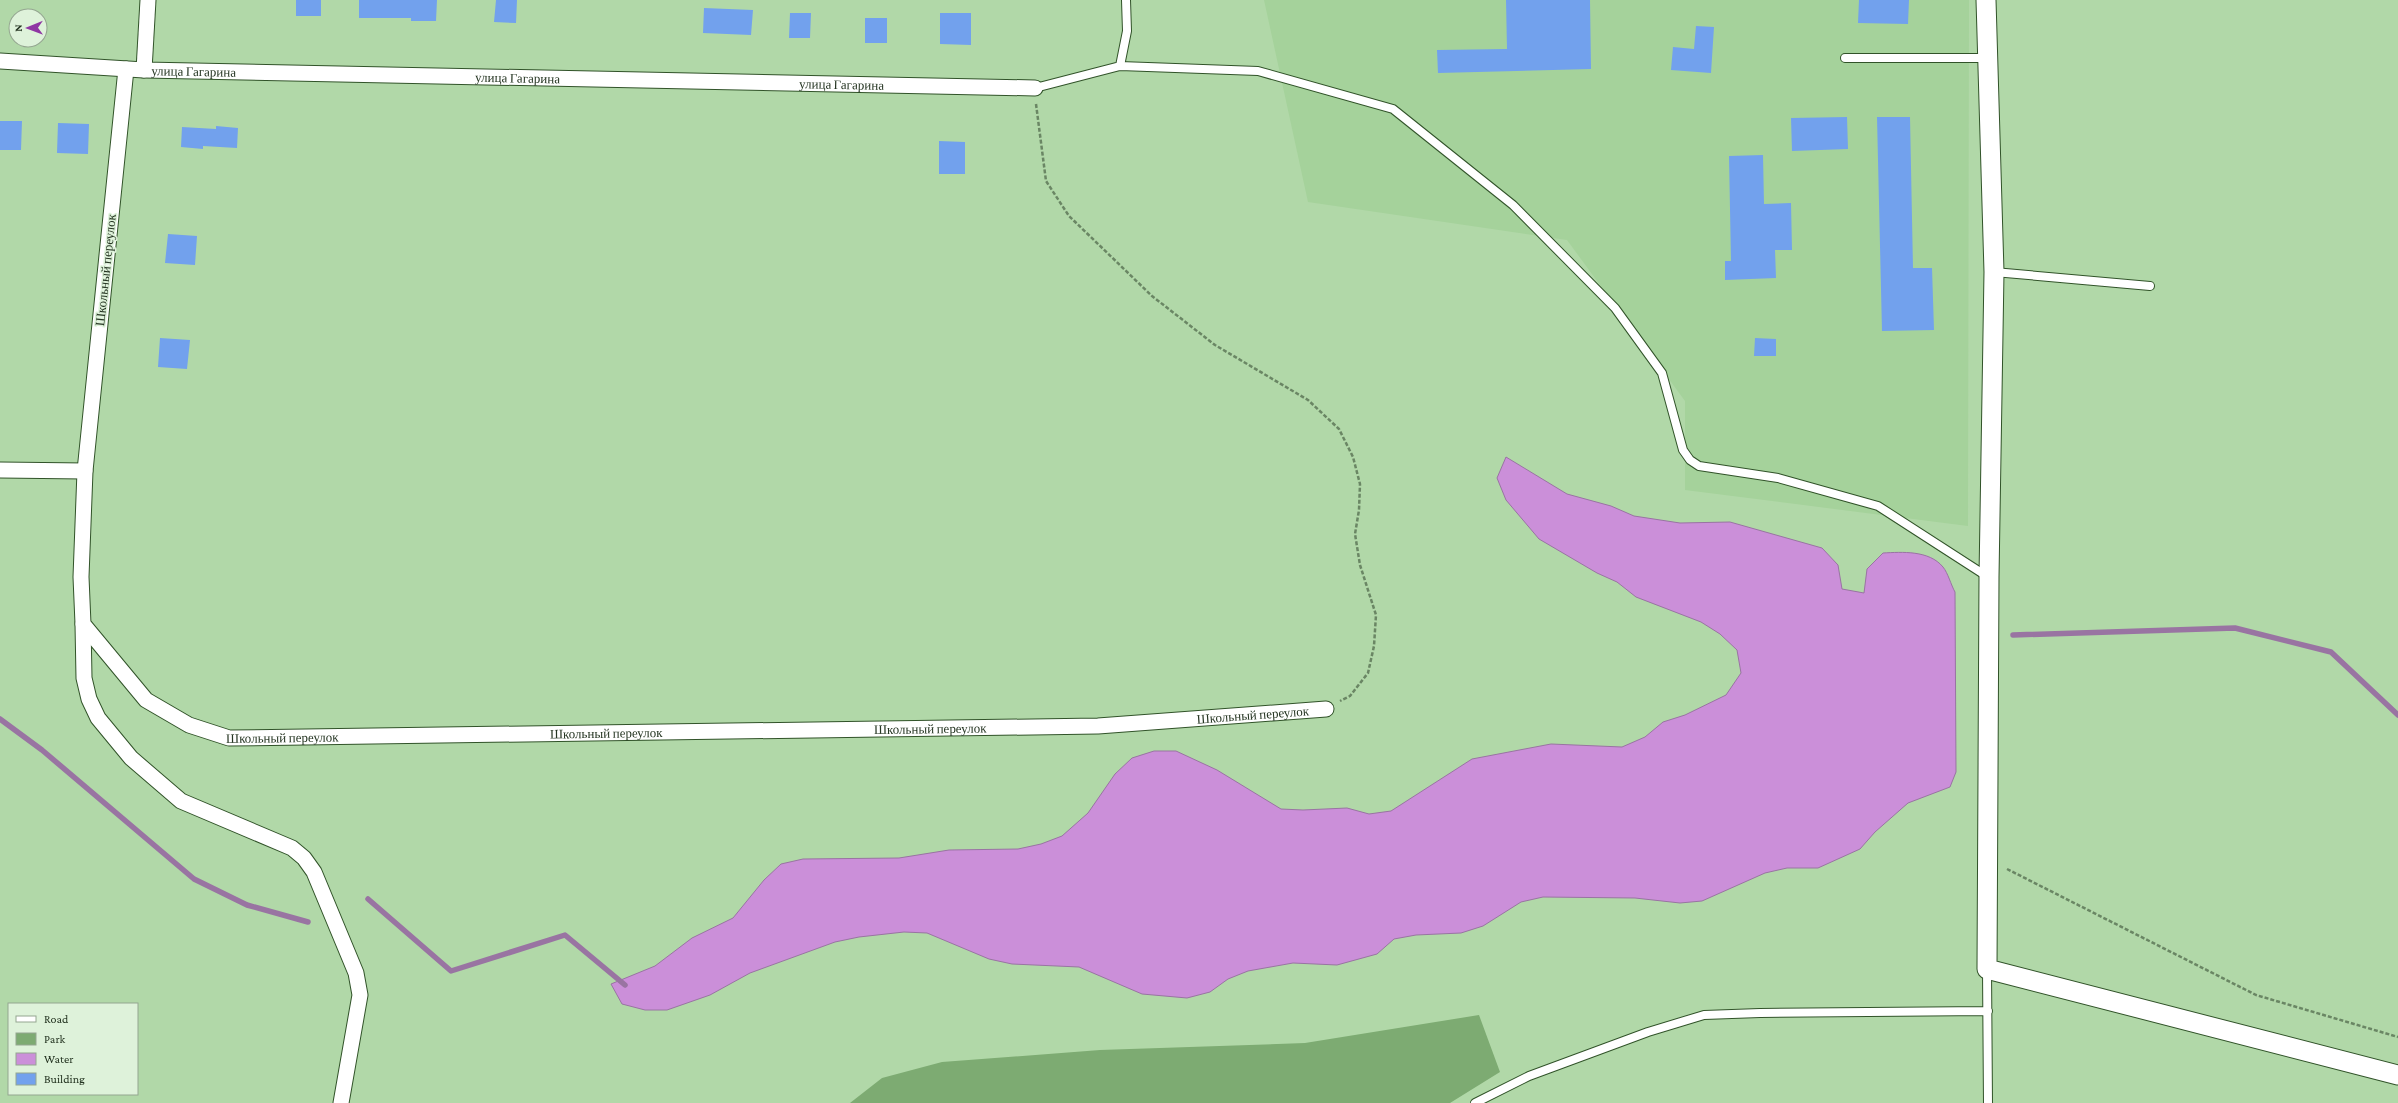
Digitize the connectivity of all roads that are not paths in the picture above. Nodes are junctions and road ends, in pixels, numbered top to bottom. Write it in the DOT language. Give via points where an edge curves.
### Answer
graph roads {
  1 [pos="148,0"];
  2 [pos="1126,0"];
  3 [pos="1986,0"];
  4 [pos="1845,58"];
  5 [pos="1987,58"];
  6 [pos="0,61"];
  7 [pos="1120,66"];
  8 [pos="126,69"];
  9 [pos="144,70"];
  10 [pos="1035,88"];
  11 [pos="1994,272"];
  12 [pos="2150,286"];
  13 [pos="0,470"];
  14 [pos="85,471"];
  15 [pos="1989,577"];
  16 [pos="83,624"];
  17 [pos="1326,709"];
  18 [pos="1987,969"];
  19 [pos="1988,1011"];
  20 [pos="2398,1076"];
  21 [pos="341,1103"];
  22 [pos="1475,1103"];
  23 [pos="1988,1103"];
  1 -- 9 [label="street"];
  2 -- 7 [label="lane" via="1127,31"];
  3 -- 5 [label="street"];
  4 -- 5 [label="lane"];
  5 -- 11 [label="street"];
  6 -- 8 [label="street, улица Гагарина"];
  7 -- 10 [label="lane"];
  7 -- 15 [label="lane" via="1258,71 1393,109 1513,205 1615,308 1662,373 1683,450 1690,460 1699,466 1778,478 1878,506"];
  8 -- 9 [label="street, улица Гагарина"];
  8 -- 14 [label="street, Школьный переулок"];
  9 -- 10 [label="street, улица Гагарина"];
  11 -- 12 [label="lane"];
  11 -- 15 [label="street"];
  13 -- 14 [label="street"];
  14 -- 16 [label="street, Школьный переулок" via="81,577"];
  15 -- 18 [label="street"];
  16 -- 17 [label="street, Школьный переулок" via="146,700 189,726 229,738 1098,726"];
  16 -- 21 [label="street" via="84,678 89,699 98,718 131,758 181,801 292,848 304,858 314,872 356,973 360,995"];
  18 -- 19 [label="lane"];
  18 -- 20 [label="street"];
  19 -- 22 [label="lane" via="1760,1012 1704,1015 1648,1032 1529,1076"];
  19 -- 23 [label="lane"];
}
